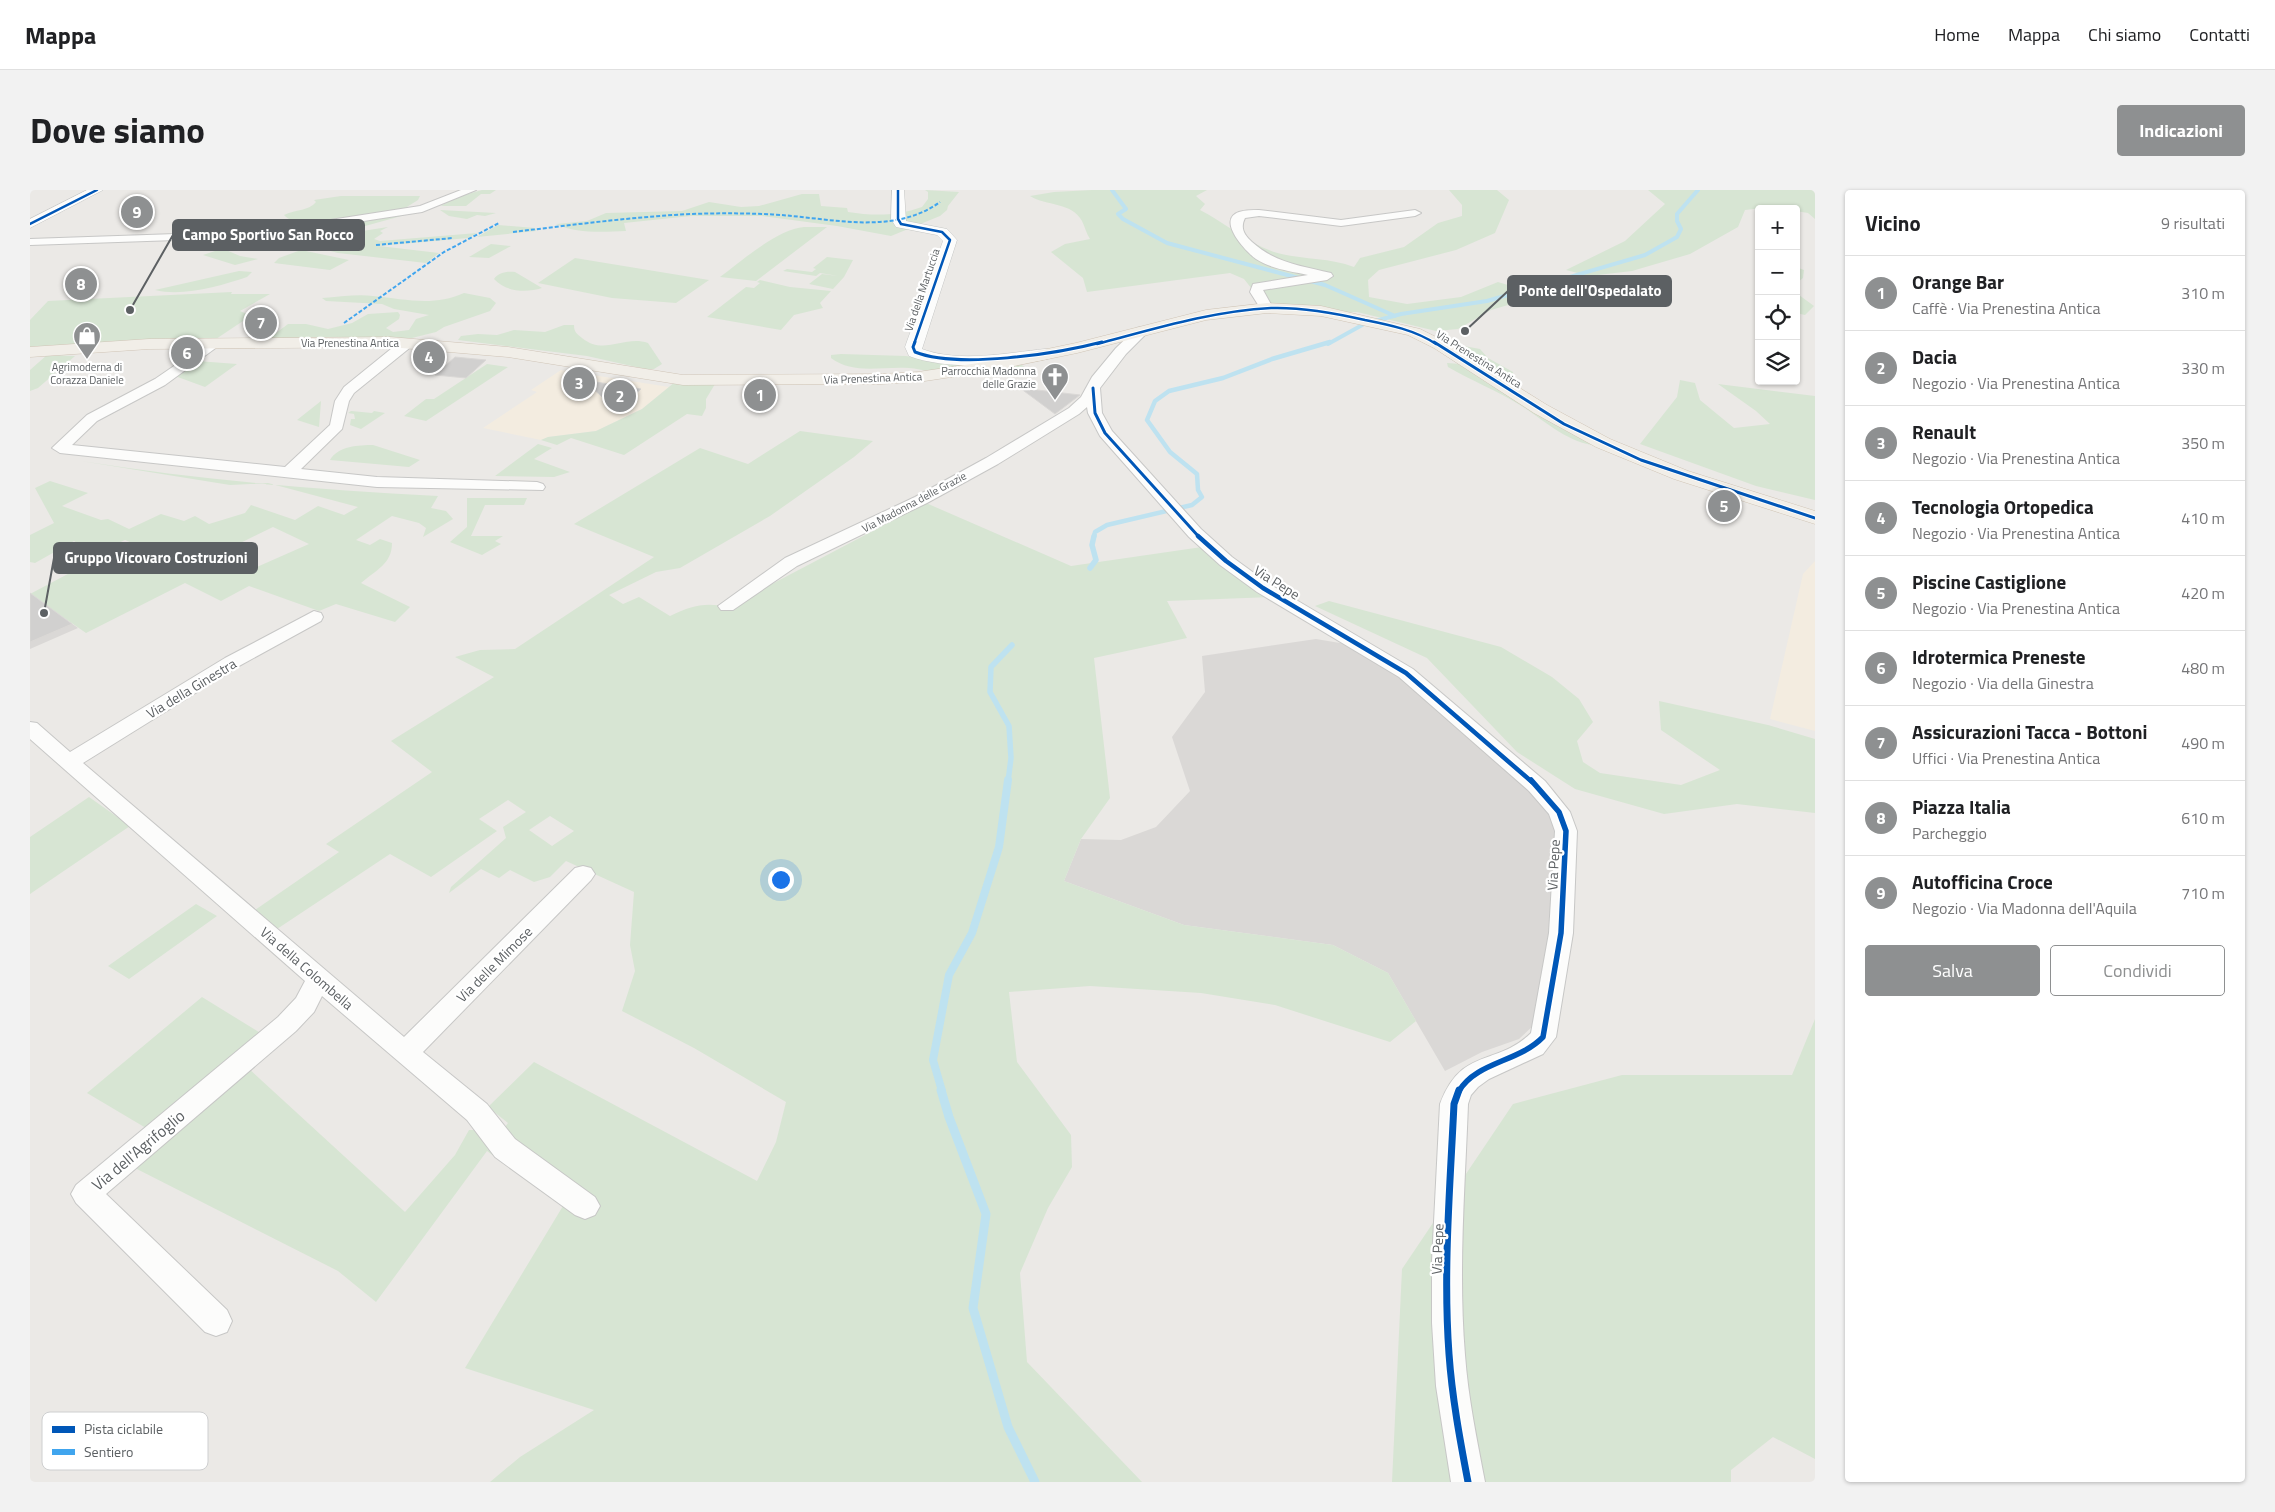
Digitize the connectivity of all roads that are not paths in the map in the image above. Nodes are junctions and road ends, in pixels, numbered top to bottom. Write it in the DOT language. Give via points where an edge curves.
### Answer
graph roads {
  1 [pos="97,190"];
  2 [pos="472,190"];
  3 [pos="898,190"];
  4 [pos="1415,213"];
  5 [pos="30,224"];
  6 [pos="30,242"];
  7 [pos="1267,308"];
  8 [pos="1142,331"];
  9 [pos="406,343"];
  10 [pos="212,344"];
  11 [pos="30,352"];
  12 [pos="1056,353"];
  13 [pos="1093,388"];
  14 [pos="76,433"];
  15 [pos="154,457"];
  16 [pos="288,474"];
  17 [pos="537,487"];
  18 [pos="1815,518"];
  19 [pos="727,606"];
  20 [pos="314,617"];
  21 [pos="30,728"];
  22 [pos="69,762"];
  23 [pos="583,874"];
  24 [pos="319,978"];
  25 [pos="405,1053"];
  26 [pos="585,1206"];
  27 [pos="216,1321"];
  28 [pos="1468,1482"];
  1 -- 5 [label="street"];
  2 -- 6 [label="street" via="422,209 266,233 211,232 172,237"];
  3 -- 12 [label="street, Via della Martuccia" via="898,219 901,224 942,232 950,238 913,347 915,352 928,357 954,359"];
  4 -- 7 [label="street" via="1341,223 1259,213 1238,218 1239,235 1258,255 1327,276 1256,288"];
  7 -- 8 [label="main road, Via Prenestina Antica" via="1210,314"];
  7 -- 18 [label="main road, Via Prenestina Antica" via="1326,312 1409,331 1440,345 1559,420 1616,449 1672,472"];
  8 -- 12 [label="main road, Via Prenestina Antica"];
  8 -- 13 [label="street" via="1120,351"];
  9 -- 10 [label="main road, Via Prenestina Antica"];
  9 -- 12 [label="main road, Via Prenestina Antica" via="508,352 702,381 905,378"];
  9 -- 16 [label="street" via="349,390 342,401 337,426"];
  10 -- 11 [label="main road, Via Prenestina Antica" via="142,344"];
  10 -- 14 [label="street" via="160,382 92,418"];
  13 -- 19 [label="street, Via Madonna delle Grazie" via="1077,408 992,461 861,531 791,562"];
  13 -- 28 [label="street, Via Pepe" via="1099,425 1214,552 1250,579 1416,680 1537,786 1560,812 1565,825 1561,934 1543,1037 1531,1049 1491,1065 1466,1080 1455,1094 1447,1284 1448,1340"];
  14 -- 15 [label="street"];
  14 -- 15 [label="street" via="60,448"];
  15 -- 16 [label="street"];
  16 -- 17 [label="street" via="398,483"];
  20 -- 22 [label="street, Via della Ginestra" via="226,666"];
  21 -- 22 [label="street, Via della Colombella"];
  22 -- 24 [label="street, Via della Colombella"];
  23 -- 25 [label="street, Via delle Mimose"];
  24 -- 25 [label="street, Via della Colombella"];
  24 -- 27 [label="street, Via dell'Agrifoglio" via="305,1005 287,1024 86,1194"];
  25 -- 26 [label="street, Via della Colombella" via="477,1112 505,1148"];
}
